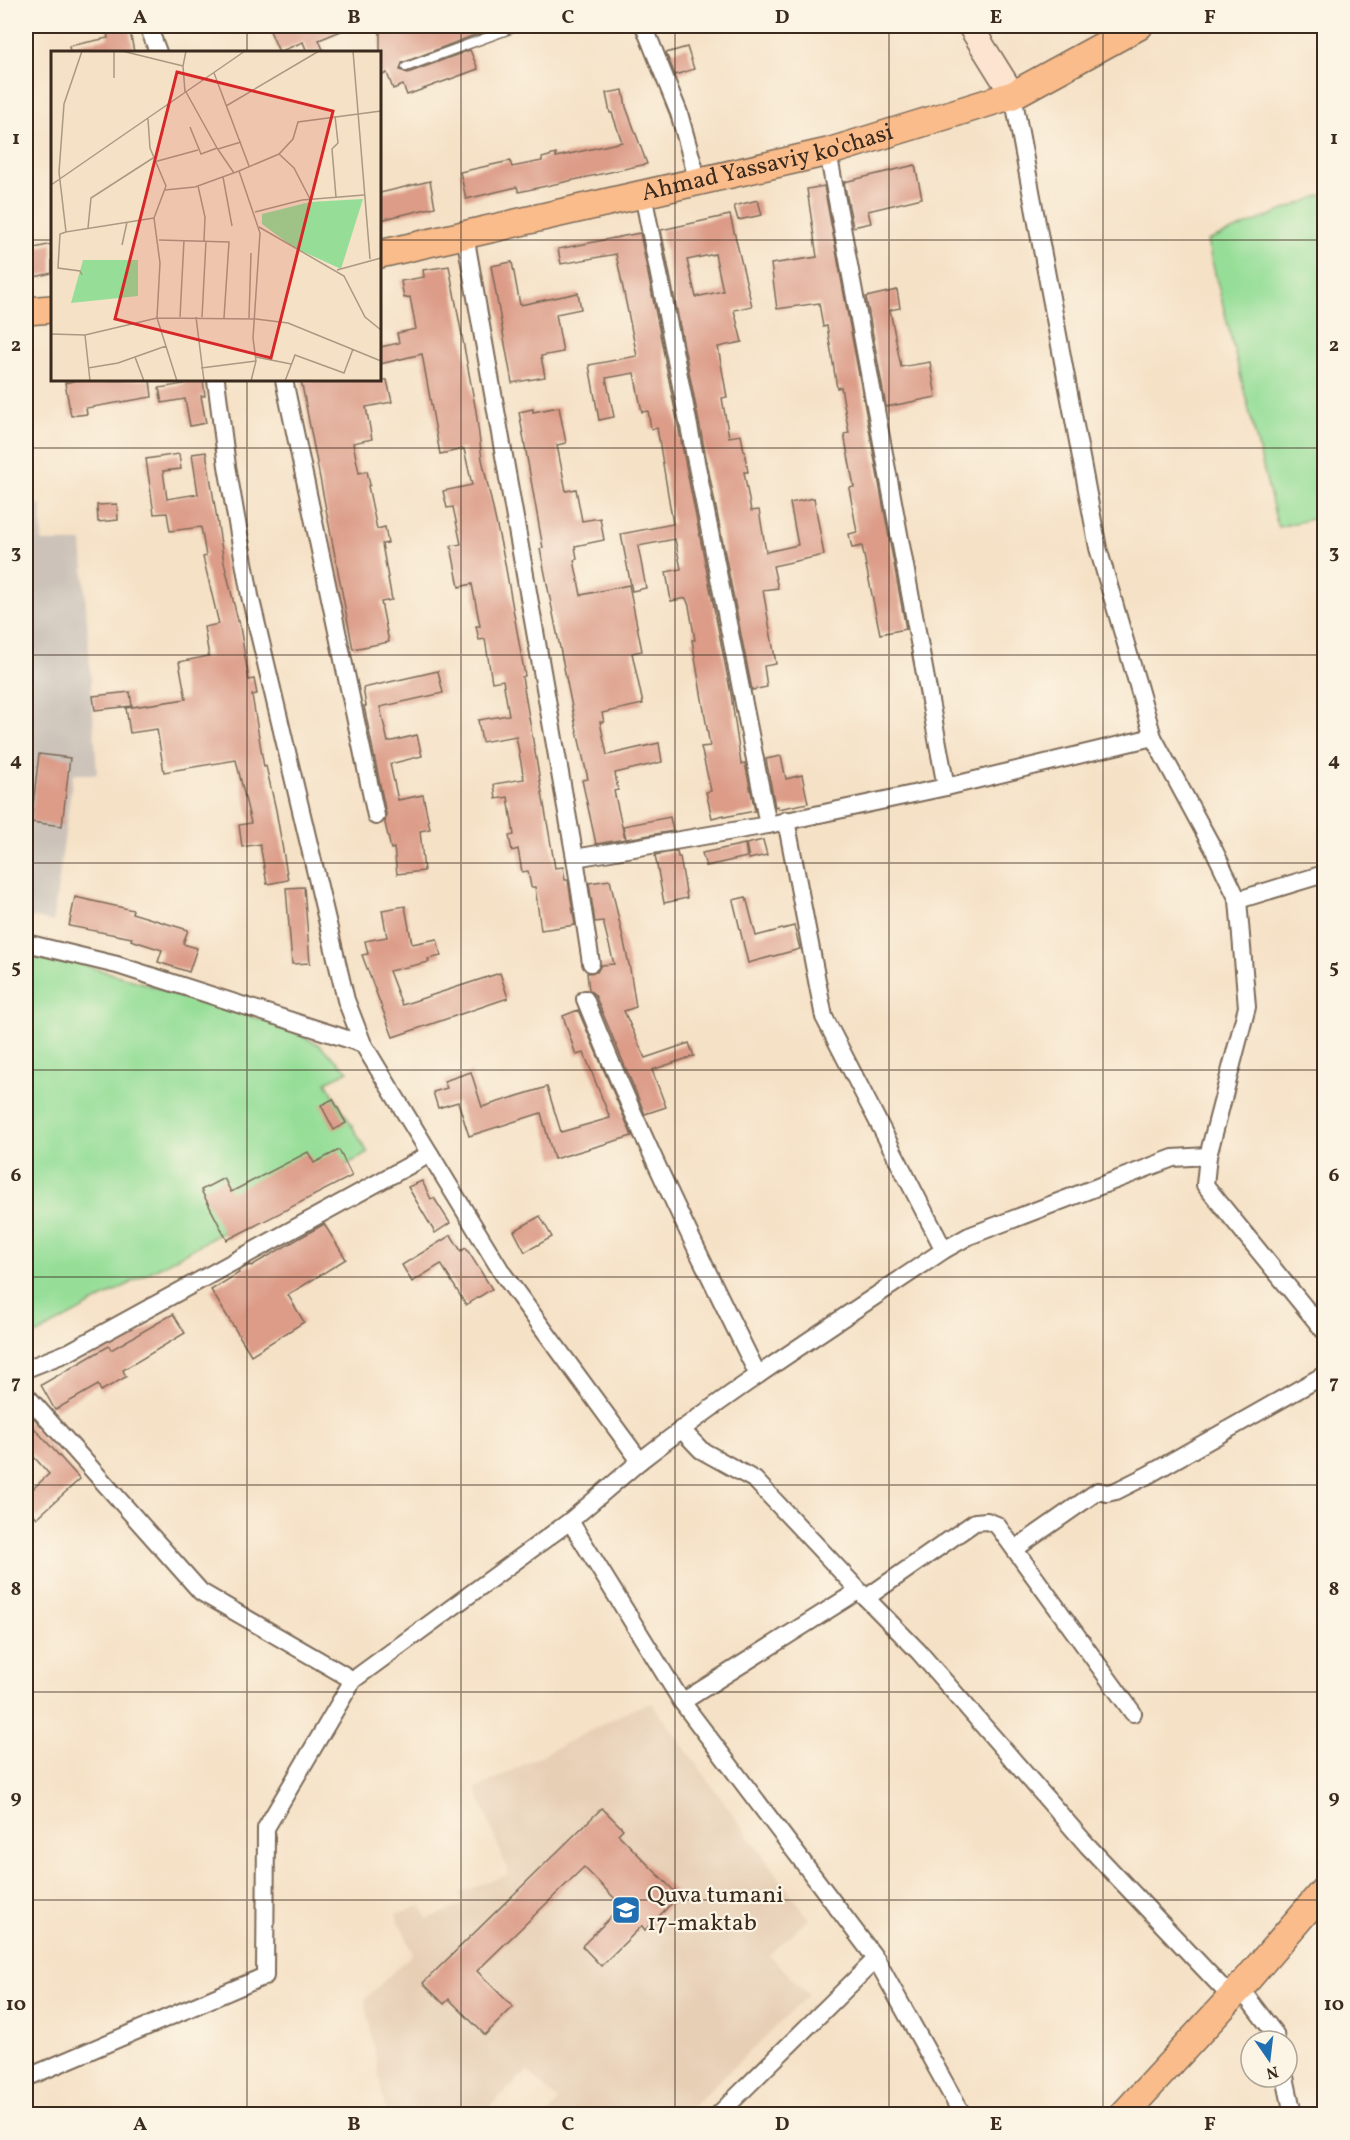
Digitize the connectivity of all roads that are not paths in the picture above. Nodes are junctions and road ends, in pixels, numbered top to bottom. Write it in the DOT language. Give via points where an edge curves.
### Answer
graph roads {
  1 [pos="148,26"];
  2 [pos="518,26"];
  3 [pos="644,26"];
  4 [pos="970,26"];
  5 [pos="1139,26"];
  6 [pos="158,51"];
  7 [pos="406,67"];
  8 [pos="1013,95"];
  9 [pos="828,152"];
  10 [pos="698,182"];
  11 [pos="643,194"];
  12 [pos="465,235"];
  13 [pos="381,254"];
  14 [pos="51,309"];
  15 [pos="26,311"];
  16 [pos="216,381"];
  17 [pos="284,381"];
  18 [pos="1152,737"];
  19 [pos="946,787"];
  20 [pos="376,816"];
  21 [pos="786,820"];
  22 [pos="768,825"];
  23 [pos="575,858"];
  24 [pos="1324,874"];
  25 [pos="1238,900"];
  26 [pos="26,943"];
  27 [pos="591,963"];
  28 [pos="585,999"];
  29 [pos="363,1044"];
  30 [pos="430,1154"];
  31 [pos="1208,1156"];
  32 [pos="944,1250"];
  33 [pos="1324,1331"];
  34 [pos="26,1369"];
  35 [pos="758,1375"];
  36 [pos="1324,1375"];
  37 [pos="26,1395"];
  38 [pos="681,1430"];
  39 [pos="640,1461"];
  40 [pos="570,1521"];
  41 [pos="1015,1549"];
  42 [pos="862,1594"];
  43 [pos="353,1680"];
  44 [pos="682,1702"];
  45 [pos="1133,1713"];
  46 [pos="1324,1890"];
  47 [pos="876,1959"];
  48 [pos="1236,1993"];
  49 [pos="1270,2029"];
  50 [pos="26,2078"];
  51 [pos="1288,2089"];
  52 [pos="719,2115"];
  53 [pos="962,2115"];
  54 [pos="1124,2115"];
  55 [pos="1293,2115"];
  1 -- 6 [label="street"];
  2 -- 7 [label="lane"];
  3 -- 10 [label="street" via="679,113"];
  4 -- 8 [label="street"];
  5 -- 8 [label="main road, Ahmad Yassaviy ko'chasi"];
  8 -- 9 [label="main road, Ahmad Yassaviy ko'chasi"];
  8 -- 18 [label="street" via="1098,548"];
  9 -- 10 [label="main road, Ahmad Yassaviy ko'chasi"];
  9 -- 19 [label="street"];
  10 -- 11 [label="main road, Ahmad Yassaviy ko'chasi"];
  11 -- 12 [label="main road, Ahmad Yassaviy ko'chasi"];
  11 -- 22 [label="street"];
  12 -- 13 [label="main road, Ahmad Yassaviy ko'chasi"];
  12 -- 23 [label="street"];
  14 -- 15 [label="main road"];
  16 -- 29 [label="street" via="252,606 346,1000"];
  17 -- 20 [label="street"];
  18 -- 19 [label="street"];
  18 -- 25 [label="street"];
  19 -- 21 [label="street"];
  21 -- 22 [label="street"];
  21 -- 32 [label="street" via="824,1017"];
  22 -- 23 [label="street"];
  23 -- 27 [label="street"];
  24 -- 25 [label="street"];
  25 -- 31 [label="street" via="1247,1007"];
  26 -- 29 [label="street" via="117,966"];
  28 -- 35 [label="street" via="674,1203"];
  29 -- 30 [label="street"];
  30 -- 34 [label="street" via="69,1352"];
  30 -- 39 [label="street" via="504,1274"];
  31 -- 32 [label="street" via="1173,1158 969,1236"];
  31 -- 33 [label="street" via="1205,1185"];
  32 -- 35 [label="street"];
  35 -- 38 [label="street"];
  36 -- 41 [label="street" via="1148,1475 1116,1491 1098,1491"];
  37 -- 43 [label="street" via="201,1592"];
  38 -- 39 [label="street"];
  38 -- 42 [label="street" via="701,1450 755,1480"];
  39 -- 40 [label="street"];
  40 -- 43 [label="street"];
  40 -- 44 [label="street"];
  41 -- 42 [label="street" via="997,1526 987,1521 975,1522"];
  41 -- 45 [label="street"];
  42 -- 44 [label="street"];
  42 -- 48 [label="street" via="919,1652 1087,1845"];
  43 -- 50 [label="street" via="266,1828 265,1976"];
  44 -- 47 [label="street"];
  46 -- 48 [label="main road"];
  47 -- 52 [label="street"];
  47 -- 53 [label="street"];
  48 -- 49 [label="street"];
  48 -- 54 [label="main road"];
  51 -- 55 [label="street"];
}
